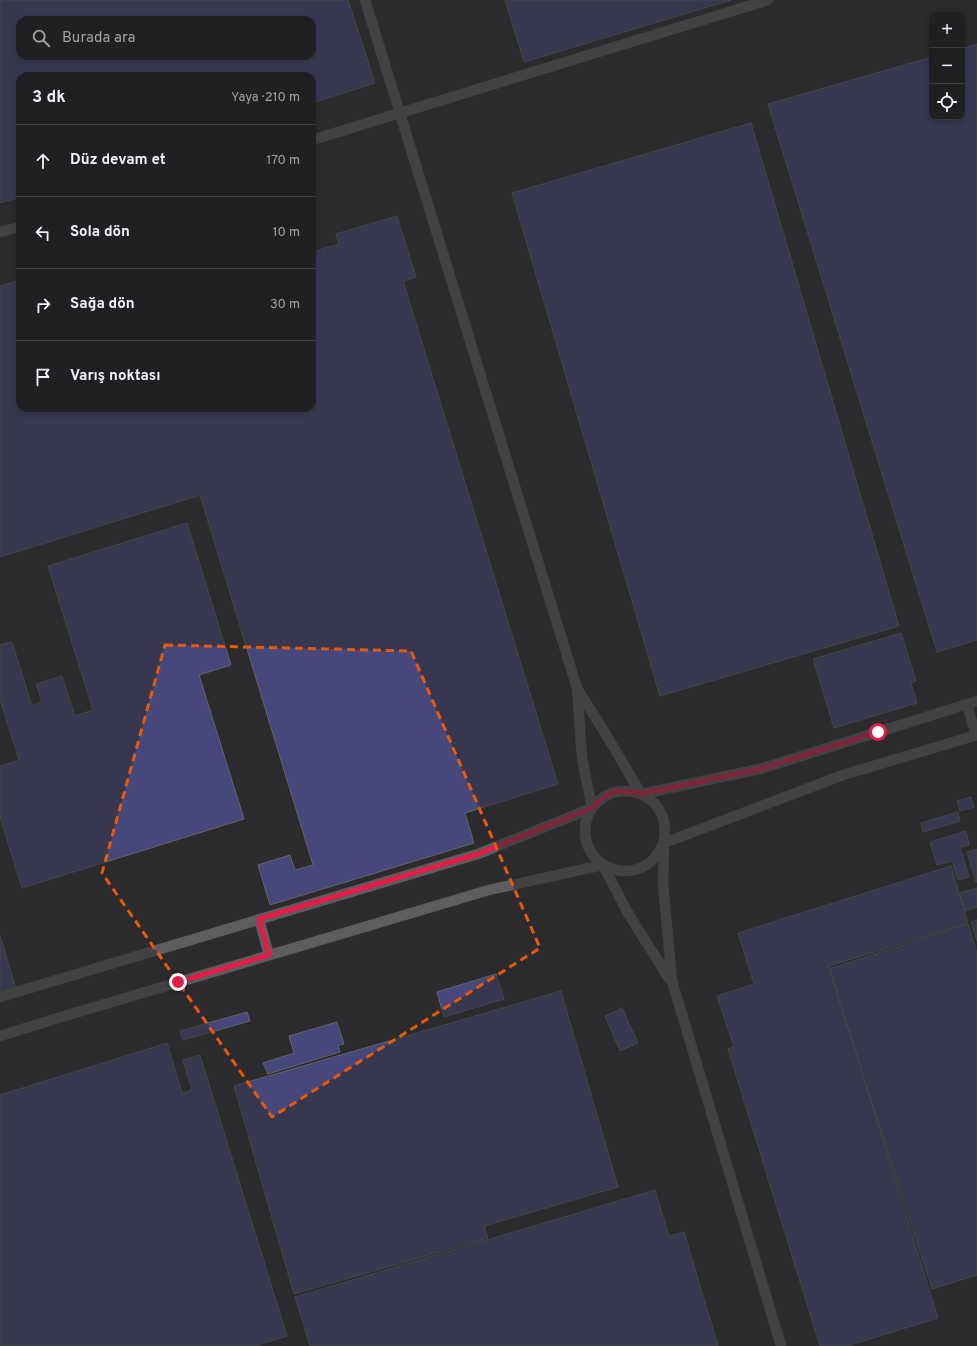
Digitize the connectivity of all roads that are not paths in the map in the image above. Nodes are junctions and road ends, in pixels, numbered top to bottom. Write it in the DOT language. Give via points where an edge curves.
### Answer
graph roads {
  1 [pos="365,0"];
  2 [pos="768,0"];
  3 [pos="400,114"];
  4 [pos="316,139"];
  5 [pos="16,227"];
  6 [pos="0,232"];
  7 [pos="577,688"];
  8 [pos="972,703"];
  9 [pos="977,735"];
  10 [pos="641,794"];
  11 [pos="592,808"];
  12 [pos="664,843"];
  13 [pos="603,865"];
  14 [pos="259,919"];
  15 [pos="269,955"];
  16 [pos="672,981"];
  17 [pos="0,997"];
  18 [pos="0,1036"];
  19 [pos="780,1346"];
  1 -- 3 [label="street"];
  2 -- 3 [label="street"];
  3 -- 4 [label="street"];
  3 -- 7 [label="street"];
  5 -- 6 [label="street"];
  7 -- 10 [label="street"];
  7 -- 11 [label="street" via="582,758"];
  8 -- 9 [label="street"];
  8 -- 10 [label="street" via="760,769"];
  9 -- 12 [label="street" via="843,775"];
  10 -- 11 [label="street" via="626,790 616,792 603,797"];
  10 -- 12 [label="street" via="652,801 664,817"];
  11 -- 13 [label="street" via="585,824 585,838 592,856"];
  11 -- 14 [label="street" via="478,854"];
  12 -- 13 [label="street" via="648,865 635,870 613,870"];
  12 -- 16 [label="street" via="664,884"];
  13 -- 15 [label="street" via="489,890"];
  13 -- 16 [label="street" via="628,913"];
  14 -- 15 [label="street"];
  14 -- 17 [label="street"];
  15 -- 18 [label="street"];
  16 -- 19 [label="street"];
}
